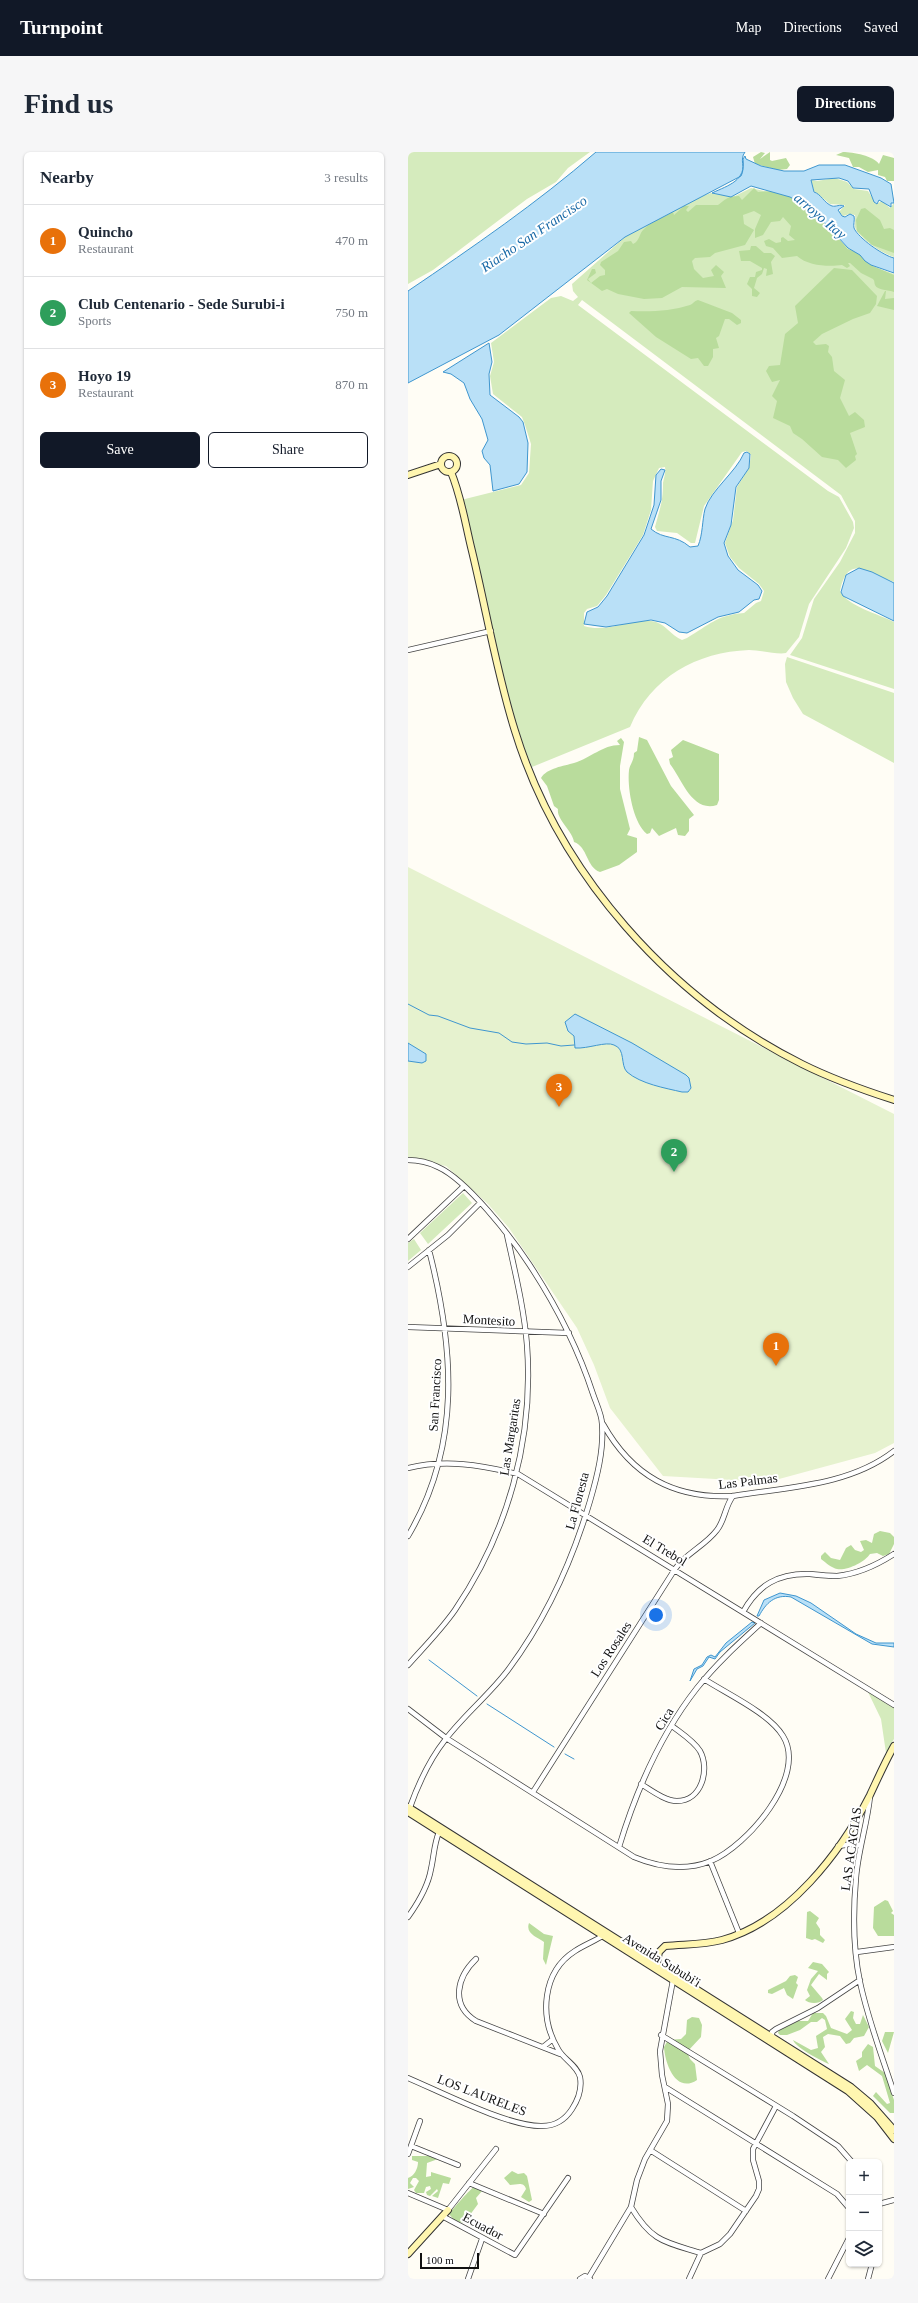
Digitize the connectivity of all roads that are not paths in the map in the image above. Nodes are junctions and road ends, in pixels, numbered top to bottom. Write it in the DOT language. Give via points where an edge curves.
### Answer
graph roads {
  1 [pos="440,464"];
  2 [pos="452,472"];
  3 [pos="408,475"];
  4 [pos="491,631"];
  5 [pos="408,644"];
  6 [pos="409,650"];
  7 [pos="894,1100"];
  8 [pos="408,1160"];
  9 [pos="463,1187"];
  10 [pos="480,1203"];
  11 [pos="506,1232"];
  12 [pos="408,1239"];
  13 [pos="429,1250"];
  14 [pos="408,1267"];
  15 [pos="408,1327"];
  16 [pos="446,1329"];
  17 [pos="526,1333"];
  18 [pos="569,1334"];
  19 [pos="602,1423"];
  20 [pos="611,1440"];
  21 [pos="602,1442"];
  22 [pos="894,1451"];
  23 [pos="438,1462"];
  24 [pos="408,1468"];
  25 [pos="518,1474"];
  26 [pos="733,1496"];
  27 [pos="719,1497"];
  28 [pos="728,1506"];
  29 [pos="586,1515"];
  30 [pos="408,1536"];
  31 [pos="894,1554"];
  32 [pos="675,1569"];
  33 [pos="744,1612"];
  34 [pos="761,1623"];
  35 [pos="408,1665"];
  36 [pos="704,1679"];
  37 [pos="894,1705"];
  38 [pos="408,1709"];
  39 [pos="672,1726"];
  40 [pos="446,1738"];
  41 [pos="894,1746"];
  42 [pos="641,1784"];
  43 [pos="533,1792"];
  44 [pos="870,1795"];
  45 [pos="408,1810"];
  46 [pos="439,1832"];
  47 [pos="860,1845"];
  48 [pos="838,1846"];
  49 [pos="620,1847"];
  50 [pos="710,1861"];
  51 [pos="408,1918"];
  52 [pos="739,1933"];
  53 [pos="605,1934"];
  54 [pos="894,1947"];
  55 [pos="857,1952"];
  56 [pos="476,1959"];
  57 [pos="656,1967"];
  58 [pos="672,1980"];
  59 [pos="860,1980"];
  60 [pos="662,2035"];
  61 [pos="553,2039"];
  62 [pos="772,2040"];
  63 [pos="543,2047"];
  64 [pos="561,2054"];
  65 [pos="408,2078"];
  66 [pos="665,2087"];
  67 [pos="894,2093"];
  68 [pos="776,2106"];
  69 [pos="420,2121"];
  70 [pos="894,2130"];
  71 [pos="894,2139"];
  72 [pos="755,2143"];
  73 [pos="411,2146"];
  74 [pos="496,2150"];
  75 [pos="650,2150"];
  76 [pos="408,2154"];
  77 [pos="849,2159"];
  78 [pos="458,2165"];
  79 [pos="568,2178"];
  80 [pos="469,2184"];
  81 [pos="408,2193"];
  82 [pos="894,2200"];
  83 [pos="882,2203"];
  84 [pos="846,2204"];
  85 [pos="631,2207"];
  86 [pos="448,2210"];
  87 [pos="746,2211"];
  88 [pos="544,2214"];
  89 [pos="442,2216"];
  90 [pos="482,2239"];
  91 [pos="846,2244"];
  92 [pos="701,2253"];
  93 [pos="408,2254"];
  94 [pos="871,2267"];
  95 [pos="589,2278"];
  96 [pos="468,2279"];
  97 [pos="580,2279"];
  98 [pos="689,2279"];
  99 [pos="828,2279"];
  100 [pos="868,2279"];
  1 -- 2 [label="street" via="444,471"];
  1 -- 2 [label="street" via="444,457 454,458 457,464"];
  1 -- 3 [label="street"];
  2 -- 4 [label="street"];
  4 -- 6 [label="street"];
  4 -- 7 [label="street" via="516,733 547,812 595,887 622,922 682,983 744,1031 803,1065 853,1087"];
  5 -- 6 [label="street"];
  8 -- 9 [label="street, La Floresta" via="438,1167"];
  9 -- 10 [label="street, La Floresta"];
  9 -- 12 [label="street"];
  10 -- 11 [label="street, La Floresta"];
  10 -- 13 [label="street"];
  11 -- 17 [label="street, Las Margaritas"];
  11 -- 18 [label="street, La Floresta" via="545,1288"];
  13 -- 14 [label="street"];
  13 -- 16 [label="street, San Francisco"];
  15 -- 16 [label="street, Montesito"];
  16 -- 17 [label="street, Montesito"];
  16 -- 23 [label="street, San Francisco" via="449,1401 444,1442"];
  17 -- 18 [label="street, Montesito"];
  17 -- 25 [label="street, Las Margaritas" via="528,1396"];
  18 -- 19 [label="street, La Floresta" via="580,1357"];
  19 -- 20 [label="street, Las Palmas"];
  19 -- 21 [label="street, La Floresta"];
  20 -- 21 [label="street"];
  20 -- 27 [label="street, Las Palmas" via="650,1478 680,1491"];
  21 -- 29 [label="street, La Floresta"];
  22 -- 26 [label="street, Las Palmas" via="873,1466 848,1476"];
  23 -- 24 [label="street, El Trebol"];
  23 -- 25 [label="street, El Trebol" via="478,1465"];
  23 -- 30 [label="street, San Francisco" via="424,1505"];
  25 -- 29 [label="street, El Trebol"];
  25 -- 35 [label="street, Las Margaritas" via="499,1527 476,1575 442,1627"];
  26 -- 27 [label="street, Las Palmas"];
  26 -- 28 [label="street, Los Rosales"];
  27 -- 28 [label="street"];
  28 -- 32 [label="street, Los Rosales" via="723,1521 715,1533"];
  29 -- 32 [label="street, El Trebol"];
  29 -- 40 [label="street, La Floresta" via="566,1570 537,1628 492,1690"];
  31 -- 33 [label="street" via="861,1570 839,1576 801,1574 777,1578 759,1589"];
  32 -- 33 [label="street, El Trebol"];
  32 -- 43 [label="street, Los Rosales"];
  33 -- 34 [label="street, El Trebol"];
  34 -- 36 [label="street, Cica"];
  34 -- 37 [label="street, El Trebol"];
  36 -- 39 [label="street, Cica"];
  36 -- 50 [label="street" via="769,1720 783,1736 790,1760 778,1797 768,1810 742,1839"];
  38 -- 40 [label="street"];
  39 -- 42 [label="street, Cica"];
  39 -- 42 [label="street" via="699,1749 705,1768 700,1786 692,1796 677,1801"];
  40 -- 43 [label="street"];
  40 -- 45 [label="street, La Floresta"];
  41 -- 44 [label="street"];
  42 -- 49 [label="street, Cica" via="628,1816"];
  43 -- 49 [label="street"];
  44 -- 47 [label="street, LAS ACACIAS"];
  44 -- 48 [label="street"];
  45 -- 46 [label="street, Avenida Sububi'i"];
  45 -- 53 [label="street, Avenida Sububi'i"];
  46 -- 51 [label="street" via="427,1883 418,1904"];
  46 -- 53 [label="street, Avenida Sububi'i"];
  47 -- 48 [label="street"];
  47 -- 55 [label="street, LAS ACACIAS" via="854,1905"];
  48 -- 52 [label="street" via="813,1879 790,1901 765,1920"];
  49 -- 50 [label="street" via="634,1857 661,1866 676,1867"];
  50 -- 52 [label="street"];
  52 -- 57 [label="street" via="707,1943 665,1946 659,1952"];
  53 -- 57 [label="street, Avenida Sububi'i"];
  53 -- 61 [label="street, LOS LAURELES" via="573,1951 550,1982 546,2005"];
  54 -- 55 [label="street"];
  55 -- 59 [label="street, LAS ACACIAS"];
  56 -- 63 [label="street" via="468,1967 458,1989 464,2012 476,2021"];
  57 -- 58 [label="street, Avenida Sububi'i"];
  57 -- 62 [label="street, Avenida Sububi'i"];
  58 -- 60 [label="street"];
  58 -- 62 [label="street, Avenida Sububi'i"];
  59 -- 62 [label="street" via="818,2008 776,2029"];
  59 -- 67 [label="street, LAS ACACIAS"];
  60 -- 66 [label="street" via="660,2062"];
  60 -- 68 [label="street"];
  61 -- 63 [label="street"];
  61 -- 64 [label="street, LOS LAURELES"];
  62 -- 70 [label="street, Avenida Sububi'i" via="860,2094"];
  62 -- 71 [label="street, Avenida Sububi'i" via="857,2097"];
  63 -- 64 [label="street"];
  64 -- 65 [label="street, LOS LAURELES" via="580,2077 580,2092 568,2114 562,2120 548,2125 529,2125 506,2119"];
  66 -- 72 [label="street"];
  66 -- 75 [label="street" via="667,2121"];
  68 -- 72 [label="street"];
  68 -- 77 [label="street" via="838,2146"];
  69 -- 73 [label="street"];
  72 -- 84 [label="street" via="837,2194"];
  72 -- 87 [label="street" via="753,2160 759,2189"];
  73 -- 76 [label="street"];
  73 -- 78 [label="street"];
  74 -- 80 [label="street"];
  75 -- 85 [label="street" via="637,2180"];
  75 -- 87 [label="street"];
  79 -- 88 [label="street"];
  80 -- 86 [label="street"];
  80 -- 88 [label="street"];
  81 -- 86 [label="street, Ecuador"];
  82 -- 83 [label="street"];
  85 -- 92 [label="street" via="642,2224 659,2240"];
  85 -- 95 [label="street"];
  86 -- 89 [label="street"];
  87 -- 92 [label="street" via="725,2239"];
  88 -- 90 [label="street, Ecuador" via="515,2255"];
  89 -- 90 [label="street, Ecuador"];
  89 -- 93 [label="street"];
  90 -- 96 [label="street"];
  91 -- 99 [label="street"];
  92 -- 98 [label="street"];
  94 -- 100 [label="street"];
  95 -- 97 [label="street" via="584,2276"];
}
